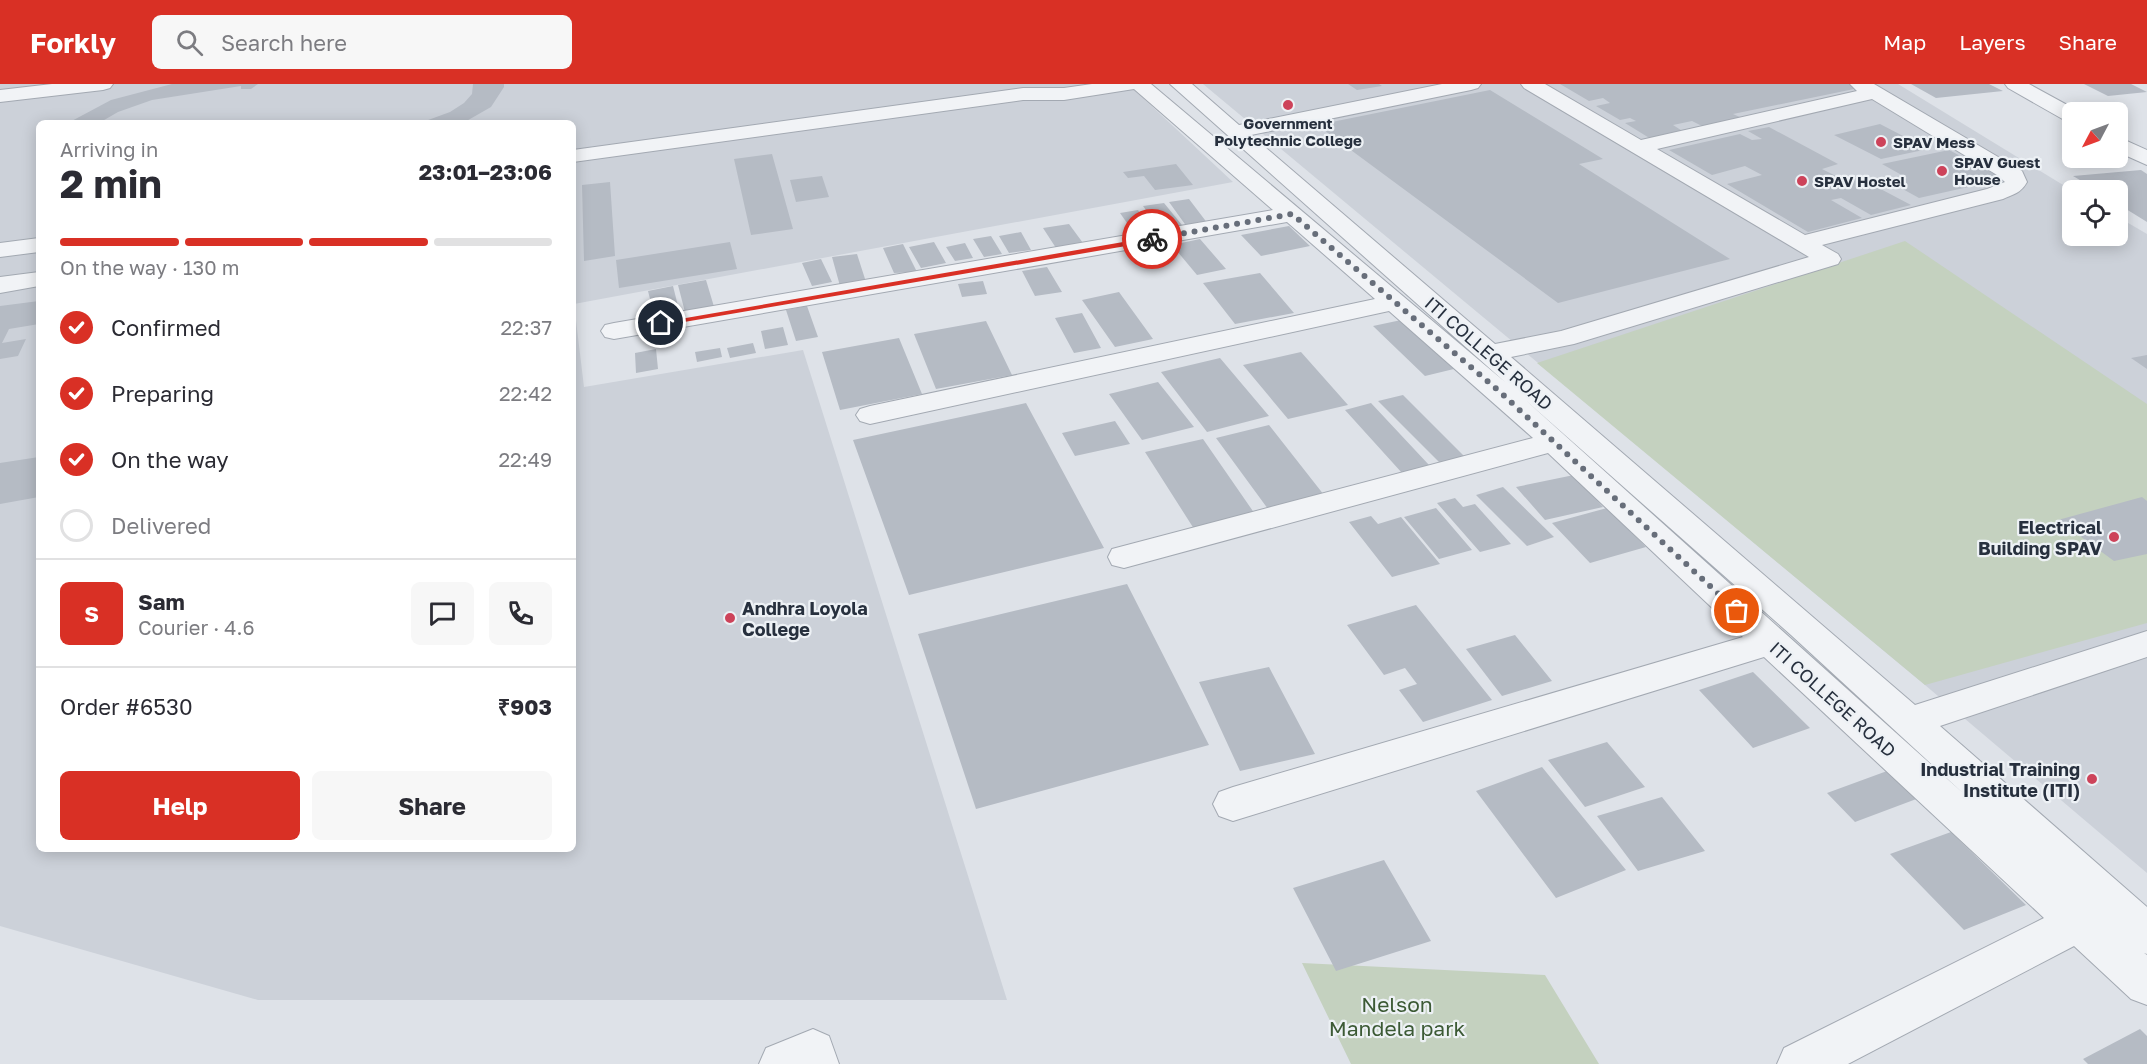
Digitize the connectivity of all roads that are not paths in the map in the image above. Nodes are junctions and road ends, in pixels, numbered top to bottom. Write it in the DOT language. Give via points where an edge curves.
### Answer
graph roads {
  1 [pos="103,84"];
  2 [pos="1132,84"];
  3 [pos="1139,84"];
  4 [pos="1180,84"];
  5 [pos="1471,84"];
  6 [pos="1531,84"];
  7 [pos="2015,84"];
  8 [pos="1866,88"];
  9 [pos="1064,94"];
  10 [pos="0,96"];
  11 [pos="2062,111"];
  12 [pos="1234,132"];
  13 [pos="1638,147"];
  14 [pos="2128,149"];
  15 [pos="576,156"];
  16 [pos="2147,159"];
  17 [pos="576,172"];
  18 [pos="1292,214"];
  19 [pos="1800,243"];
  20 [pos="36,245"];
  21 [pos="0,250"];
  22 [pos="36,279"];
  23 [pos="0,285"];
  24 [pos="1395,302"];
  25 [pos="614,331"];
  26 [pos="1489,353"];
  27 [pos="870,415"];
  28 [pos="1554,442"];
  29 [pos="1124,557"];
  30 [pos="1770,642"];
  31 [pos="2147,644"];
  32 [pos="1910,722"];
  33 [pos="1233,804"];
  34 [pos="2095,913"];
  35 [pos="2147,934"];
  36 [pos="2147,984"];
  37 [pos="782,1064"];
  38 [pos="816,1064"];
  39 [pos="1800,1064"];
  1 -- 10 [label="street"];
  2 -- 9 [label="street"];
  3 -- 18 [label="street, ITI COLLEGE ROAD"];
  4 -- 12 [label="street, ITI COLLEGE ROAD"];
  5 -- 12 [label="street"];
  6 -- 13 [label="street"];
  7 -- 11 [label="street"];
  8 -- 13 [label="street"];
  8 -- 19 [label="street" via="2006,170 2016,182 2013,187"];
  9 -- 15 [label="street" via="1023,94"];
  9 -- 17 [label="street" via="1025,108"];
  12 -- 26 [label="street, ITI COLLEGE ROAD"];
  13 -- 19 [label="street"];
  14 -- 16 [label="street"];
  18 -- 24 [label="street, ITI COLLEGE ROAD"];
  18 -- 25 [label="street"];
  19 -- 26 [label="street" via="1828,259 1565,338"];
  20 -- 21 [label="street"];
  22 -- 23 [label="street"];
  24 -- 27 [label="street"];
  24 -- 28 [label="street, ITI COLLEGE ROAD"];
  26 -- 32 [label="street, ITI COLLEGE ROAD"];
  28 -- 29 [label="street"];
  28 -- 30 [label="street, ITI COLLEGE ROAD"];
  30 -- 33 [label="street"];
  30 -- 34 [label="street, ITI COLLEGE ROAD"];
  31 -- 32 [label="street"];
  32 -- 34 [label="street, ITI COLLEGE ROAD"];
  34 -- 35 [label="street, ITI COLLEGE ROAD"];
  34 -- 36 [label="street, ITI COLLEGE ROAD"];
  34 -- 39 [label="street"];
  37 -- 38 [label="street" via="813,1052"];
}
